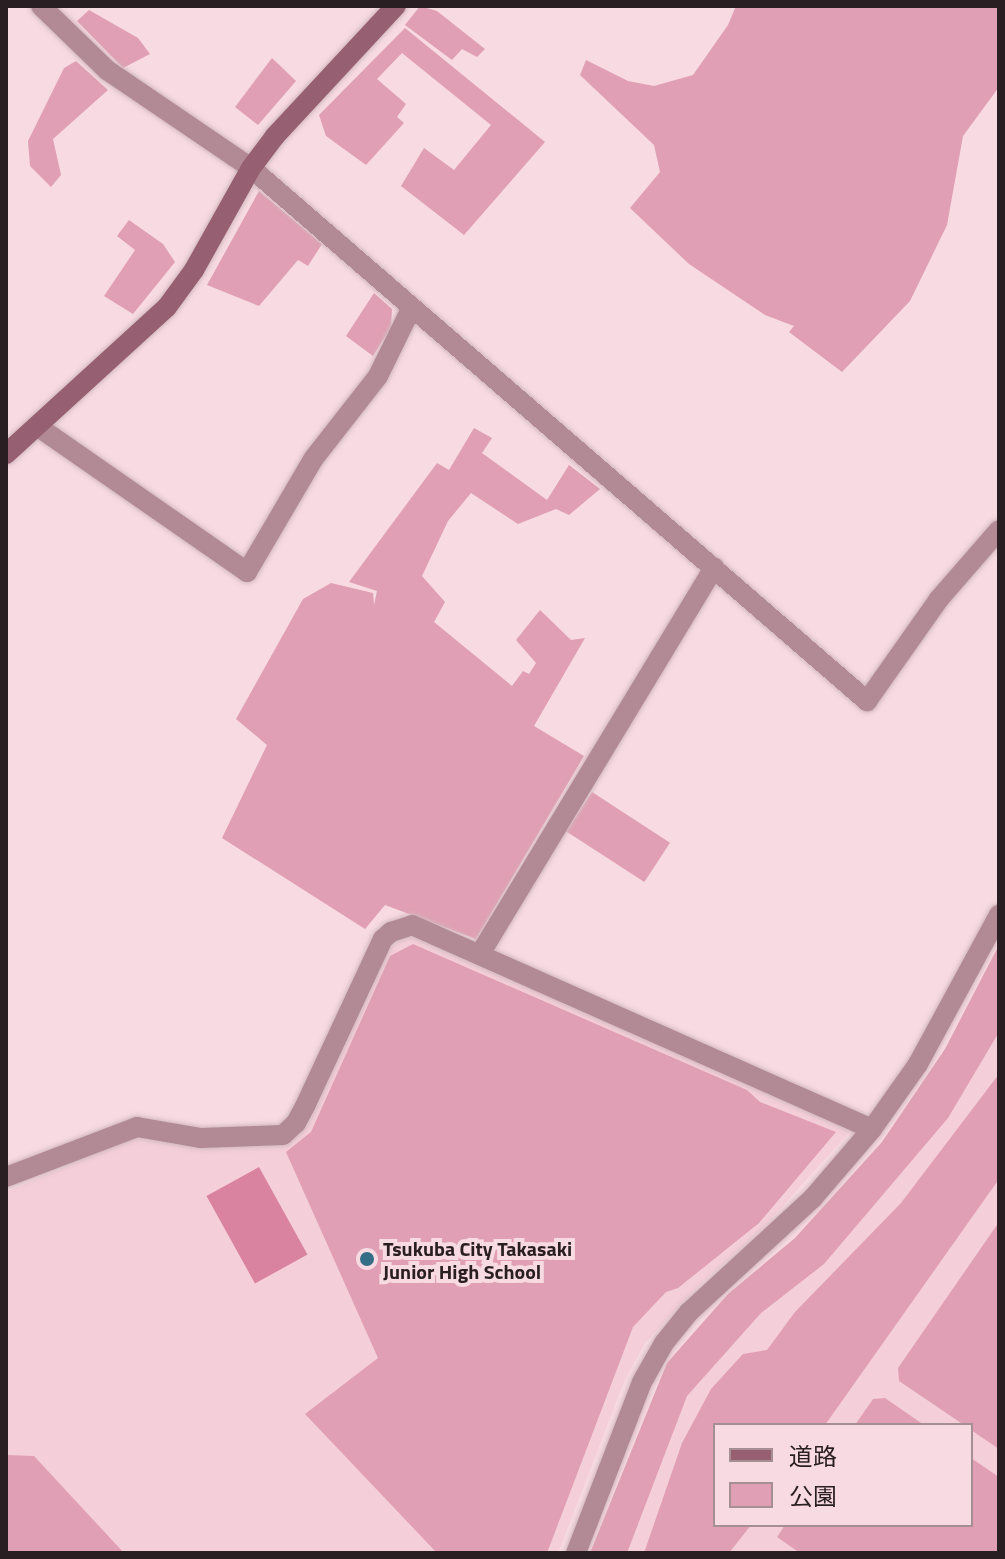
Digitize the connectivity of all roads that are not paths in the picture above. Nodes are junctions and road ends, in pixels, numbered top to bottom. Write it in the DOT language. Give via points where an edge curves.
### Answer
graph roads {
  1 [pos="41,6"];
  2 [pos="396,6"];
  3 [pos="251,168"];
  4 [pos="411,309"];
  5 [pos="37,426"];
  6 [pos="6,454"];
  7 [pos="999,530"];
  8 [pos="714,567"];
  9 [pos="999,915"];
  10 [pos="480,954"];
  11 [pos="872,1129"];
  12 [pos="6,1177"];
  13 [pos="576,1553"];
  1 -- 3 [label="street" via="107,70"];
  2 -- 3 [label="street"];
  3 -- 4 [label="street"];
  3 -- 5 [label="street" via="167,307"];
  4 -- 5 [label="street" via="378,376 314,458 247,572"];
  4 -- 8 [label="street"];
  5 -- 6 [label="street"];
  7 -- 8 [label="street" via="939,599 867,701"];
  8 -- 10 [label="street"];
  9 -- 11 [label="street" via="918,1064"];
  10 -- 11 [label="street"];
  10 -- 12 [label="street" via="412,925 383,939 306,1104 283,1135 201,1138 137,1127"];
  11 -- 13 [label="street" via="812,1199 689,1312 664,1343 642,1382"];
}
